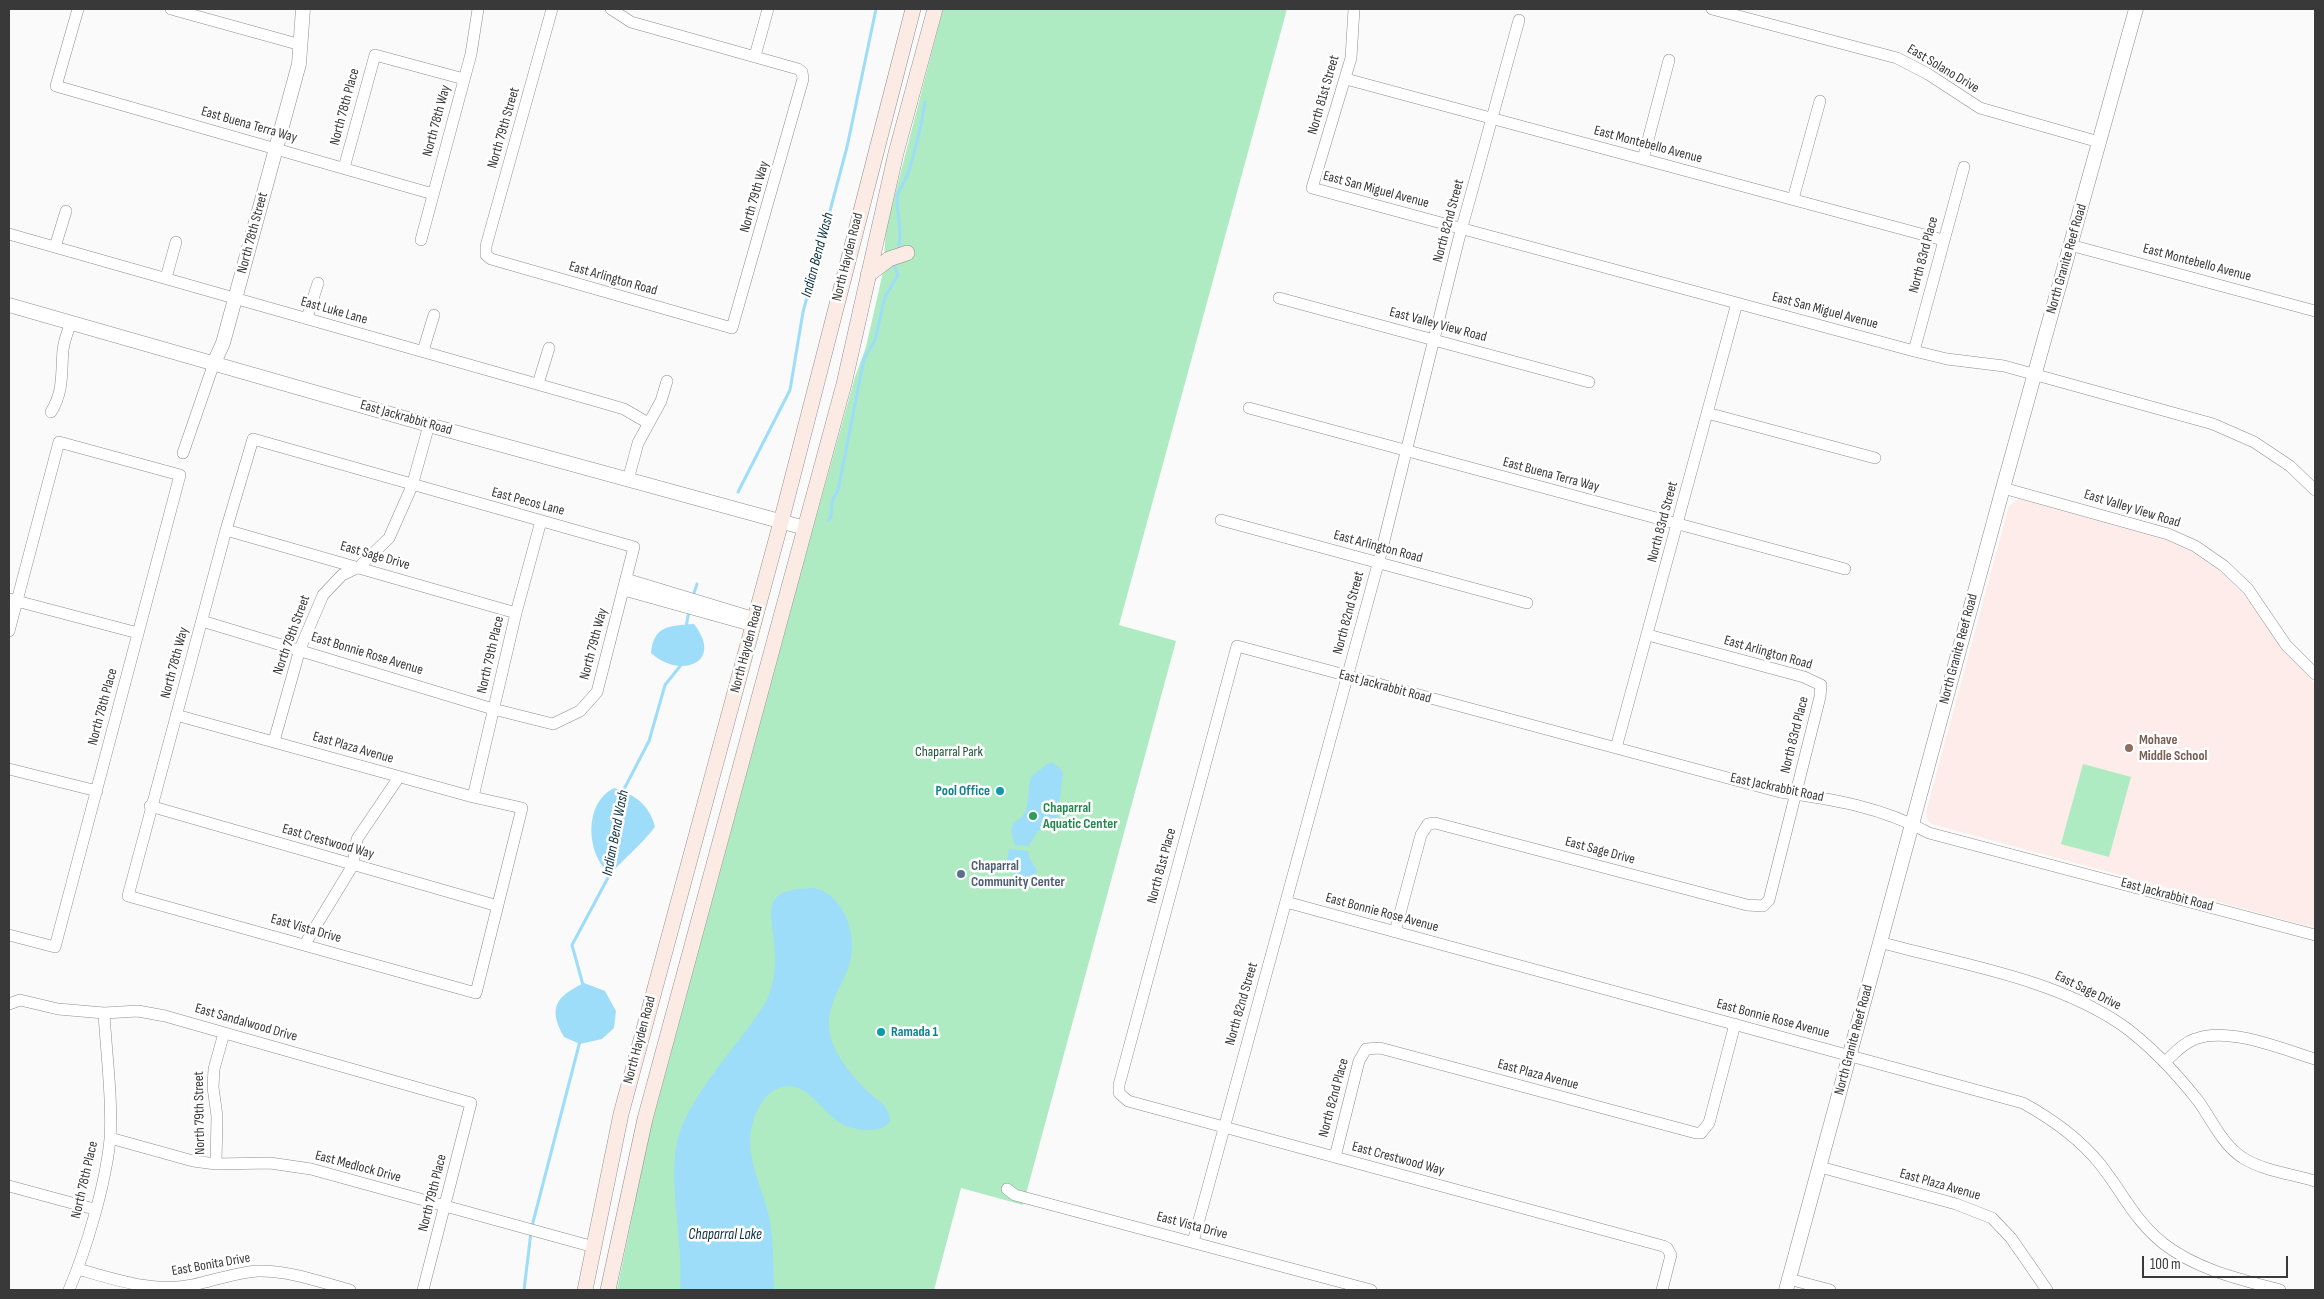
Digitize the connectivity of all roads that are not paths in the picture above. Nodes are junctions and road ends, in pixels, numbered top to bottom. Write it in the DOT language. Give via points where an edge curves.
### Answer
graph roads {
  1 [pos="78,9"];
  2 [pos="171,9"];
  3 [pos="303,9"];
  4 [pos="478,9"];
  5 [pos="552,9"];
  6 [pos="611,9"];
  7 [pos="768,9"];
  8 [pos="913,9"];
  9 [pos="935,9"];
  10 [pos="1354,9"];
  11 [pos="1712,9"];
  12 [pos="2136,9"];
  13 [pos="1519,20"];
  14 [pos="301,45"];
  15 [pos="755,56"];
  16 [pos="1669,60"];
  17 [pos="464,79"];
  18 [pos="1346,79"];
  19 [pos="1820,101"];
  20 [pos="1492,118"];
  21 [pos="2099,142"];
  22 [pos="277,148"];
  23 [pos="1643,159"];
  24 [pos="1964,167"];
  25 [pos="344,168"];
  26 [pos="1312,188"];
  27 [pos="433,194"];
  28 [pos="1793,199"];
  29 [pos="66,211"];
  30 [pos="1462,228"];
  31 [pos="9,234"];
  32 [pos="421,240"];
  33 [pos="1944,240"];
  34 [pos="176,242"];
  35 [pos="2070,245"];
  36 [pos="56,247"];
  37 [pos="907,253"];
  38 [pos="486,255"];
  39 [pos="868,275"];
  40 [pos="166,278"];
  41 [pos="318,282"];
  42 [pos="1279,298"];
  43 [pos="235,299"];
  44 [pos="1738,303"];
  45 [pos="9,305"];
  46 [pos="2315,310"];
  47 [pos="434,315"];
  48 [pos="307,318"];
  49 [pos="70,322"];
  50 [pos="732,328"];
  51 [pos="1433,339"];
  52 [pos="549,348"];
  53 [pos="423,351"];
  54 [pos="1914,351"];
  55 [pos="214,363"];
  56 [pos="2034,375"];
  57 [pos="667,381"];
  58 [pos="1589,382"];
  59 [pos="538,384"];
  60 [pos="1249,408"];
  61 [pos="51,412"];
  62 [pos="1707,413"];
  63 [pos="648,423"];
  64 [pos="429,425"];
  65 [pos="253,438"];
  66 [pos="1407,451"];
  67 [pos="183,453"];
  68 [pos="1874,458"];
  69 [pos="628,480"];
  70 [pos="412,486"];
  71 [pos="2003,488"];
  72 [pos="2315,490"];
  73 [pos="1221,520"];
  74 [pos="541,521"];
  75 [pos="781,522"];
  76 [pos="1677,524"];
  77 [pos="805,528"];
  78 [pos="226,530"];
  79 [pos="1378,562"];
  80 [pos="359,567"];
  81 [pos="1845,569"];
  82 [pos="625,584"];
  83 [pos="13,600"];
  84 [pos="1528,603"];
  85 [pos="516,613"];
  86 [pos="202,621"];
  87 [pos="754,622"];
  88 [pos="9,631"];
  89 [pos="138,633"];
  90 [pos="1648,635"];
  91 [pos="1237,646"];
  92 [pos="300,650"];
  93 [pos="2315,674"];
  94 [pos="1347,676"];
  95 [pos="1821,685"];
  96 [pos="493,709"];
  97 [pos="176,715"];
  98 [pos="274,741"];
  99 [pos="1616,748"];
  100 [pos="9,768"];
  101 [pos="399,777"];
  102 [pos="96,791"];
  103 [pos="1796,794"];
  104 [pos="473,797"];
  105 [pos="150,806"];
  106 [pos="1912,824"];
  107 [pos="353,865"];
  108 [pos="128,896"];
  109 [pos="1286,902"];
  110 [pos="498,906"];
  111 [pos="1763,906"];
  112 [pos="1395,932"];
  113 [pos="9,935"];
  114 [pos="2315,935"];
  115 [pos="1880,942"];
  116 [pos="305,944"];
  117 [pos="9,1004"];
  118 [pos="104,1013"];
  119 [pos="1735,1024"];
  120 [pos="224,1033"];
  121 [pos="1366,1049"];
  122 [pos="1850,1055"];
  123 [pos="2315,1059"];
  124 [pos="2165,1062"];
  125 [pos="1119,1093"];
  126 [pos="470,1103"];
  127 [pos="1223,1127"];
  128 [pos="110,1138"];
  129 [pos="1335,1157"];
  130 [pos="216,1164"];
  131 [pos="1820,1167"];
  132 [pos="2315,1180"];
  133 [pos="9,1186"];
  134 [pos="1007,1189"];
  135 [pos="446,1206"];
  136 [pos="94,1209"];
  137 [pos="1193,1242"];
  138 [pos="594,1247"];
  139 [pos="78,1269"];
  140 [pos="1787,1285"];
  141 [pos="69,1290"];
  142 [pos="350,1290"];
  143 [pos="423,1290"];
  144 [pos="585,1290"];
  145 [pos="608,1290"];
  146 [pos="1371,1290"];
  147 [pos="1662,1290"];
  148 [pos="1830,1290"];
  149 [pos="2047,1290"];
  150 [pos="2280,1290"];
  1 -- 22 [label="street, East Buena Terra Way" via="56,86"];
  2 -- 14 [label="street"];
  3 -- 14 [label="street, North 78th Street"];
  4 -- 17 [label="street, North 78th Way"];
  5 -- 38 [label="street, North 79th Street"];
  6 -- 15 [label="street" via="631,22"];
  7 -- 15 [label="street"];
  8 -- 75 [label="main road, North Hayden Road"];
  9 -- 39 [label="main road, North Hayden Road"];
  10 -- 18 [label="street, North 81st Street" via="1351,58"];
  11 -- 21 [label="street, East Solano Drive" via="1897,58 1980,108"];
  12 -- 21 [label="street, North Granite Reef Road"];
  13 -- 20 [label="street, North 82nd Street"];
  14 -- 22 [label="street, North 78th Street"];
  15 -- 50 [label="street, North 79th Way" via="798,69 803,79"];
  16 -- 23 [label="street"];
  17 -- 25 [label="street, North 78th Place" via="375,55"];
  17 -- 27 [label="street, North 78th Way"];
  18 -- 20 [label="street, East Montebello Avenue"];
  18 -- 26 [label="street, North 81st Street"];
  19 -- 28 [label="street"];
  20 -- 23 [label="street, East Montebello Avenue"];
  20 -- 30 [label="street, North 82nd Street"];
  21 -- 35 [label="street, North Granite Reef Road"];
  22 -- 25 [label="street, East Buena Terra Way"];
  22 -- 43 [label="street, North 78th Street"];
  23 -- 28 [label="street, East Montebello Avenue"];
  24 -- 33 [label="street, North 83rd Place"];
  25 -- 27 [label="street, East Buena Terra Way"];
  26 -- 30 [label="street, East San Miguel Avenue"];
  27 -- 32 [label="street, North 78th Way"];
  28 -- 33 [label="street, East Montebello Avenue"];
  29 -- 36 [label="street"];
  30 -- 44 [label="street, East San Miguel Avenue"];
  30 -- 51 [label="street, North 82nd Street"];
  31 -- 36 [label="street, East Luke Lane"];
  33 -- 54 [label="street, North 83rd Place"];
  34 -- 40 [label="street"];
  35 -- 46 [label="street, East Montebello Avenue"];
  35 -- 56 [label="street, North Granite Reef Road"];
  36 -- 40 [label="street, East Luke Lane"];
  37 -- 39 [label="main road" via="889,259"];
  38 -- 50 [label="street, East Arlington Road"];
  39 -- 77 [label="main road, North Hayden Road" via="844,384"];
  40 -- 43 [label="street, East Luke Lane"];
  41 -- 48 [label="street"];
  42 -- 51 [label="street, East Valley View Road"];
  43 -- 48 [label="street, East Luke Lane"];
  43 -- 55 [label="street, North 78th Street"];
  44 -- 54 [label="street, East San Miguel Avenue"];
  44 -- 62 [label="street, North 83rd Street"];
  45 -- 49 [label="street, East Jackrabbit Road"];
  47 -- 53 [label="street"];
  48 -- 53 [label="street, East Luke Lane"];
  49 -- 55 [label="street, East Jackrabbit Road"];
  49 -- 61 [label="street" via="63,348 62,387"];
  51 -- 58 [label="street, East Valley View Road"];
  51 -- 66 [label="street, North 82nd Street"];
  52 -- 59 [label="street"];
  53 -- 59 [label="street, East Luke Lane"];
  54 -- 56 [label="street, East San Miguel Avenue" via="2004,366"];
  55 -- 64 [label="street, East Jackrabbit Road"];
  55 -- 67 [label="street, North 78th Street"];
  56 -- 71 [label="street, North Granite Reef Road"];
  56 -- 72 [label="street, East San Miguel Avenue" via="2234,432 2290,466"];
  57 -- 63 [label="street" via="661,401"];
  59 -- 63 [label="street, East Luke Lane" via="624,409"];
  60 -- 66 [label="street, East Buena Terra Way"];
  62 -- 68 [label="street"];
  62 -- 76 [label="street, North 83rd Street"];
  63 -- 69 [label="street" via="638,443"];
  64 -- 69 [label="street, East Jackrabbit Road"];
  64 -- 70 [label="street, North 79th Street"];
  65 -- 70 [label="street, East Pecos Lane"];
  65 -- 78 [label="street, North 78th Way"];
  66 -- 76 [label="street, East Buena Terra Way"];
  66 -- 79 [label="street, North 82nd Street"];
  69 -- 75 [label="street, East Jackrabbit Road"];
  70 -- 74 [label="street, East Pecos Lane"];
  70 -- 80 [label="street, North 79th Street" via="389,538"];
  71 -- 93 [label="street, East Valley View Road" via="2159,531 2195,546 2224,566 2248,589 2286,645"];
  71 -- 106 [label="street, North Granite Reef Road"];
  73 -- 79 [label="street, East Arlington Road"];
  74 -- 82 [label="street, East Pecos Lane" via="634,547"];
  74 -- 85 [label="street, North 79th Place"];
  75 -- 77 [label="street, East Jackrabbit Road"];
  75 -- 87 [label="main road, North Hayden Road"];
  76 -- 81 [label="street, East Buena Terra Way"];
  76 -- 90 [label="street, North 83rd Street"];
  77 -- 145 [label="main road, North Hayden Road" via="657,1073 632,1172"];
  78 -- 80 [label="street, East Sage Drive"];
  78 -- 86 [label="street, North 78th Way"];
  79 -- 84 [label="street, East Arlington Road"];
  79 -- 94 [label="street, North 82nd Street"];
  80 -- 85 [label="street, East Sage Drive"];
  80 -- 92 [label="street, North 79th Street" via="342,575 323,595"];
  82 -- 87 [label="street"];
  82 -- 96 [label="street, North 79th Way" via="597,692 580,711 553,724"];
  83 -- 88 [label="street"];
  83 -- 89 [label="street"];
  83 -- 89 [label="street, North 78th Place" via="59,442 180,475"];
  85 -- 96 [label="street, North 79th Place"];
  86 -- 92 [label="street, East Bonnie Rose Avenue"];
  86 -- 97 [label="street, North 78th Way"];
  87 -- 138 [label="main road, North Hayden Road" via="623,1104"];
  89 -- 102 [label="street, North 78th Place"];
  90 -- 95 [label="street, East Arlington Road" via="1804,677"];
  90 -- 99 [label="street, North 83rd Street"];
  91 -- 94 [label="street, East Jackrabbit Road"];
  91 -- 125 [label="street, North 81st Place"];
  92 -- 96 [label="street, East Bonnie Rose Avenue"];
  92 -- 98 [label="street, North 79th Street"];
  94 -- 99 [label="street, East Jackrabbit Road"];
  94 -- 109 [label="street, North 82nd Street"];
  95 -- 103 [label="street, North 83rd Place"];
  96 -- 104 [label="street, North 79th Place"];
  97 -- 98 [label="street, East Plaza Avenue"];
  97 -- 105 [label="street, North 78th Way"];
  98 -- 101 [label="street, East Plaza Avenue"];
  99 -- 103 [label="street, East Jackrabbit Road"];
  100 -- 102 [label="street"];
  101 -- 104 [label="street, East Plaza Avenue"];
  101 -- 107 [label="street" via="357,839"];
  102 -- 113 [label="street, North 78th Place" via="55,947"];
  103 -- 106 [label="street, East Jackrabbit Road" via="1876,809"];
  103 -- 111 [label="street, North 83rd Place" via="1772,892"];
  104 -- 110 [label="street, East Plaza Avenue" via="522,808"];
  105 -- 107 [label="street, East Crestwood Way"];
  105 -- 108 [label="street, North 78th Way"];
  106 -- 114 [label="street, East Jackrabbit Road" via="1929,833"];
  106 -- 115 [label="street, North Granite Reef Road"];
  107 -- 110 [label="street, East Crestwood Way"];
  107 -- 116 [label="street"];
  108 -- 116 [label="street, East Vista Drive"];
  109 -- 112 [label="street, East Bonnie Rose Avenue"];
  109 -- 127 [label="street, North 82nd Street"];
  110 -- 116 [label="street, East Vista Drive" via="476,993"];
  111 -- 112 [label="street, East Sage Drive" via="1747,905 1441,824 1428,824 1421,835"];
  112 -- 119 [label="street, East Bonnie Rose Avenue"];
  115 -- 122 [label="street, North Granite Reef Road"];
  115 -- 124 [label="street, East Sage Drive" via="2058,991 2106,1015 2138,1037"];
  117 -- 118 [label="street, East Sandalwood Drive" via="20,1000 58,1009"];
  118 -- 120 [label="street, East Sandalwood Drive" via="138,1011"];
  118 -- 128 [label="street, North 78th Place"];
  119 -- 121 [label="street, East Plaza Avenue" via="1709,1123 1701,1133 1380,1048"];
  119 -- 122 [label="street, East Bonnie Rose Avenue"];
  120 -- 126 [label="street, East Sandalwood Drive"];
  120 -- 130 [label="street, North 79th Street" via="214,1070"];
  121 -- 129 [label="street, North 82nd Place" via="1359,1061"];
  122 -- 131 [label="street, North Granite Reef Road"];
  122 -- 150 [label="street, East Bonnie Rose Avenue" via="2006,1097 2039,1112 2090,1152 2134,1214 2164,1243 2203,1267"];
  123 -- 124 [label="street" via="2237,1037 2209,1035 2194,1039"];
  124 -- 132 [label="street, East Sage Drive" via="2232,1150 2254,1163"];
  125 -- 127 [label="street, East Crestwood Way" via="1128,1101"];
  126 -- 135 [label="street, North 79th Place"];
  127 -- 129 [label="street, East Crestwood Way"];
  127 -- 137 [label="street, North 82nd Street"];
  128 -- 130 [label="street, East Medlock Drive" via="185,1159"];
  128 -- 136 [label="street, North 78th Place"];
  129 -- 147 [label="street, East Crestwood Way" via="1663,1246 1670,1252 1670,1260"];
  130 -- 135 [label="street, East Medlock Drive" via="292,1166"];
  131 -- 140 [label="street, North Granite Reef Road"];
  131 -- 149 [label="street, East Plaza Avenue" via="1956,1204 1992,1218"];
  133 -- 136 [label="street"];
  134 -- 137 [label="street, East Vista Drive" via="1015,1195"];
  135 -- 138 [label="street, East Medlock Drive"];
  135 -- 143 [label="street, North 79th Place"];
  136 -- 139 [label="street, North 78th Place"];
  137 -- 146 [label="street, East Vista Drive"];
  138 -- 144 [label="main road, North Hayden Road"];
  139 -- 141 [label="street, North 78th Place"];
  139 -- 142 [label="street, East Bonita Drive" via="155,1288 192,1285 258,1271 304,1277"];
  140 -- 148 [label="street"];
}
